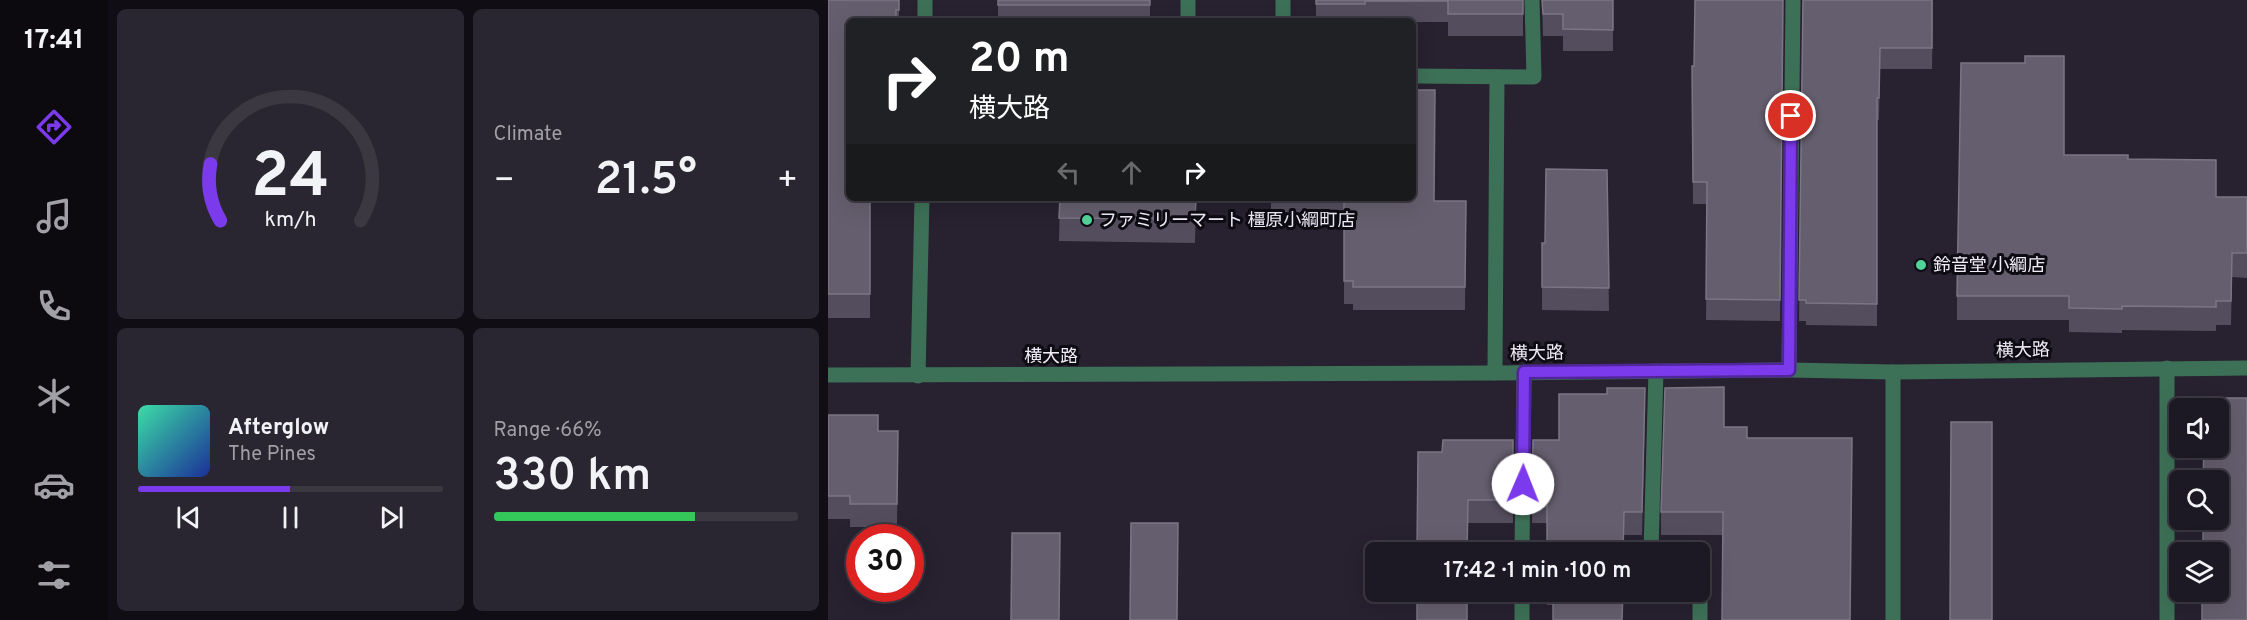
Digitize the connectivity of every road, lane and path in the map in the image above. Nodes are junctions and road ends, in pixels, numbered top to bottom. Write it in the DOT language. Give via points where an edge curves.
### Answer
graph roads {
  1 [pos="925,0"];
  2 [pos="1188,0"];
  3 [pos="1283,0"];
  4 [pos="1532,0"];
  5 [pos="1793,0"];
  6 [pos="925,18"];
  7 [pos="1188,18"];
  8 [pos="1283,18"];
  9 [pos="1416,76"];
  10 [pos="1497,76"];
  11 [pos="922,201"];
  12 [pos="2167,368"];
  13 [pos="2247,368"];
  14 [pos="1789,370"];
  15 [pos="1656,371"];
  16 [pos="1524,372"];
  17 [pos="1893,372"];
  18 [pos="1495,373"];
  19 [pos="828,375"];
  20 [pos="918,376"];
  21 [pos="1522,542"];
  22 [pos="1651,542"];
  23 [pos="1522,602"];
  24 [pos="1700,602"];
  25 [pos="1522,620"];
  26 [pos="1700,620"];
  27 [pos="1893,620"];
  28 [pos="2167,620"];
  1 -- 6 [label="street"];
  2 -- 7 [label="street"];
  3 -- 8 [label="street"];
  4 -- 10 [label="street" via="1534,76"];
  5 -- 14 [label="street"];
  9 -- 10 [label="street"];
  10 -- 18 [label="street"];
  11 -- 20 [label="street"];
  12 -- 13 [label="street, 横大路"];
  12 -- 17 [label="street, 横大路"];
  12 -- 28 [label="street"];
  14 -- 15 [label="street, 横大路"];
  14 -- 17 [label="street, 横大路"];
  15 -- 16 [label="street, 横大路"];
  15 -- 22 [label="street"];
  16 -- 18 [label="street, 横大路"];
  16 -- 21 [label="street"];
  17 -- 27 [label="street"];
  18 -- 20 [label="street, 横大路"];
  19 -- 20 [label="street, 横大路"];
  23 -- 25 [label="street"];
  24 -- 26 [label="street"];
}
